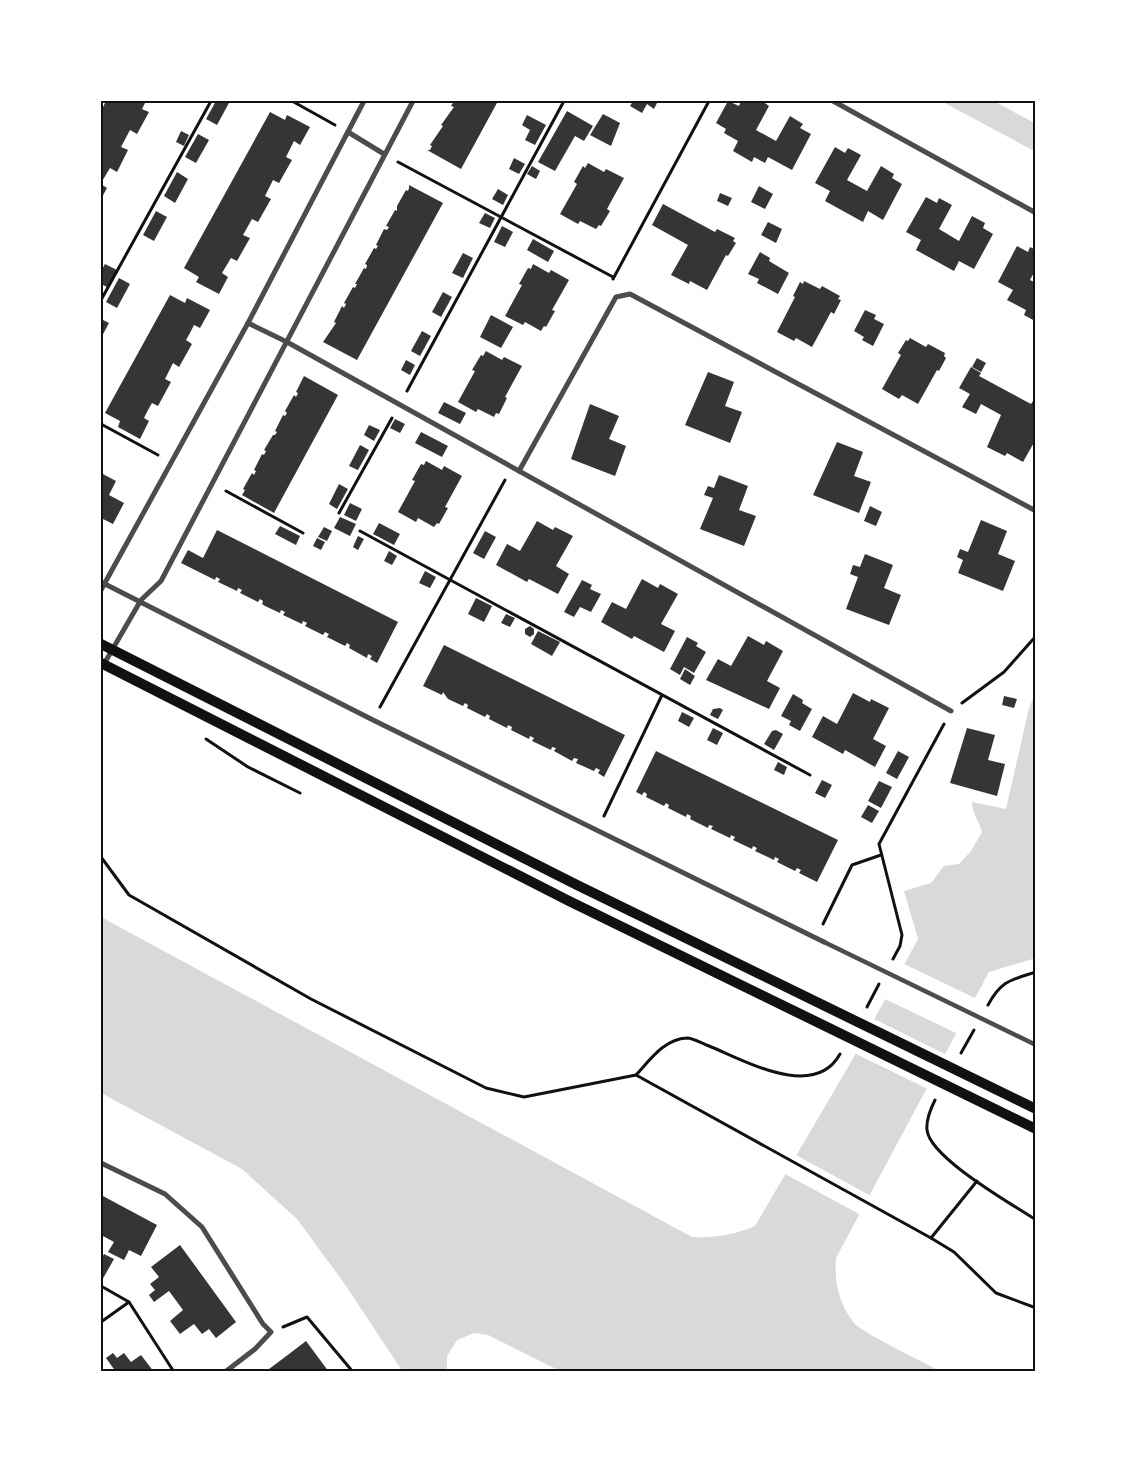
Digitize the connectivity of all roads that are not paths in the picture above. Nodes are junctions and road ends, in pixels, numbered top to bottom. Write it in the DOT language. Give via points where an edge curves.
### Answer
graph roads {
  1 [pos="364,101"];
  2 [pos="413,101"];
  3 [pos="832,101"];
  4 [pos="348,132"];
  5 [pos="384,154"];
  6 [pos="1036,213"];
  7 [pos="248,323"];
  8 [pos="288,342"];
  9 [pos="519,470"];
  10 [pos="1036,512"];
  11 [pos="103,582"];
  12 [pos="101,590"];
  13 [pos="140,600"];
  14 [pos="101,644"];
  15 [pos="112,649"];
  16 [pos="103,664"];
  17 [pos="951,711"];
  18 [pos="824,942"];
  19 [pos="1036,1045"];
  20 [pos="1036,1109"];
  21 [pos="1036,1129"];
  22 [pos="101,1163"];
  23 [pos="226,1372"];
  1 -- 4 [label="street"];
  2 -- 5 [label="street"];
  3 -- 6 [label="street"];
  4 -- 5 [label="street"];
  4 -- 7 [label="street"];
  5 -- 8 [label="street"];
  7 -- 8 [label="street"];
  7 -- 11 [label="street"];
  8 -- 9 [label="street"];
  8 -- 13 [label="street" via="161,582"];
  9 -- 10 [label="street" via="616,297 630,294"];
  9 -- 17 [label="street"];
  11 -- 12 [label="street"];
  11 -- 13 [label="street"];
  13 -- 15 [label="street"];
  13 -- 18 [label="street" via="373,720"];
  14 -- 15 [label="main road"];
  15 -- 16 [label="street"];
  15 -- 20 [label="main road" via="830,1010"];
  16 -- 21 [label="main road" via="821,1026"];
  18 -- 19 [label="street"];
  22 -- 23 [label="street" via="165,1194 202,1227 271,1332"];
}
